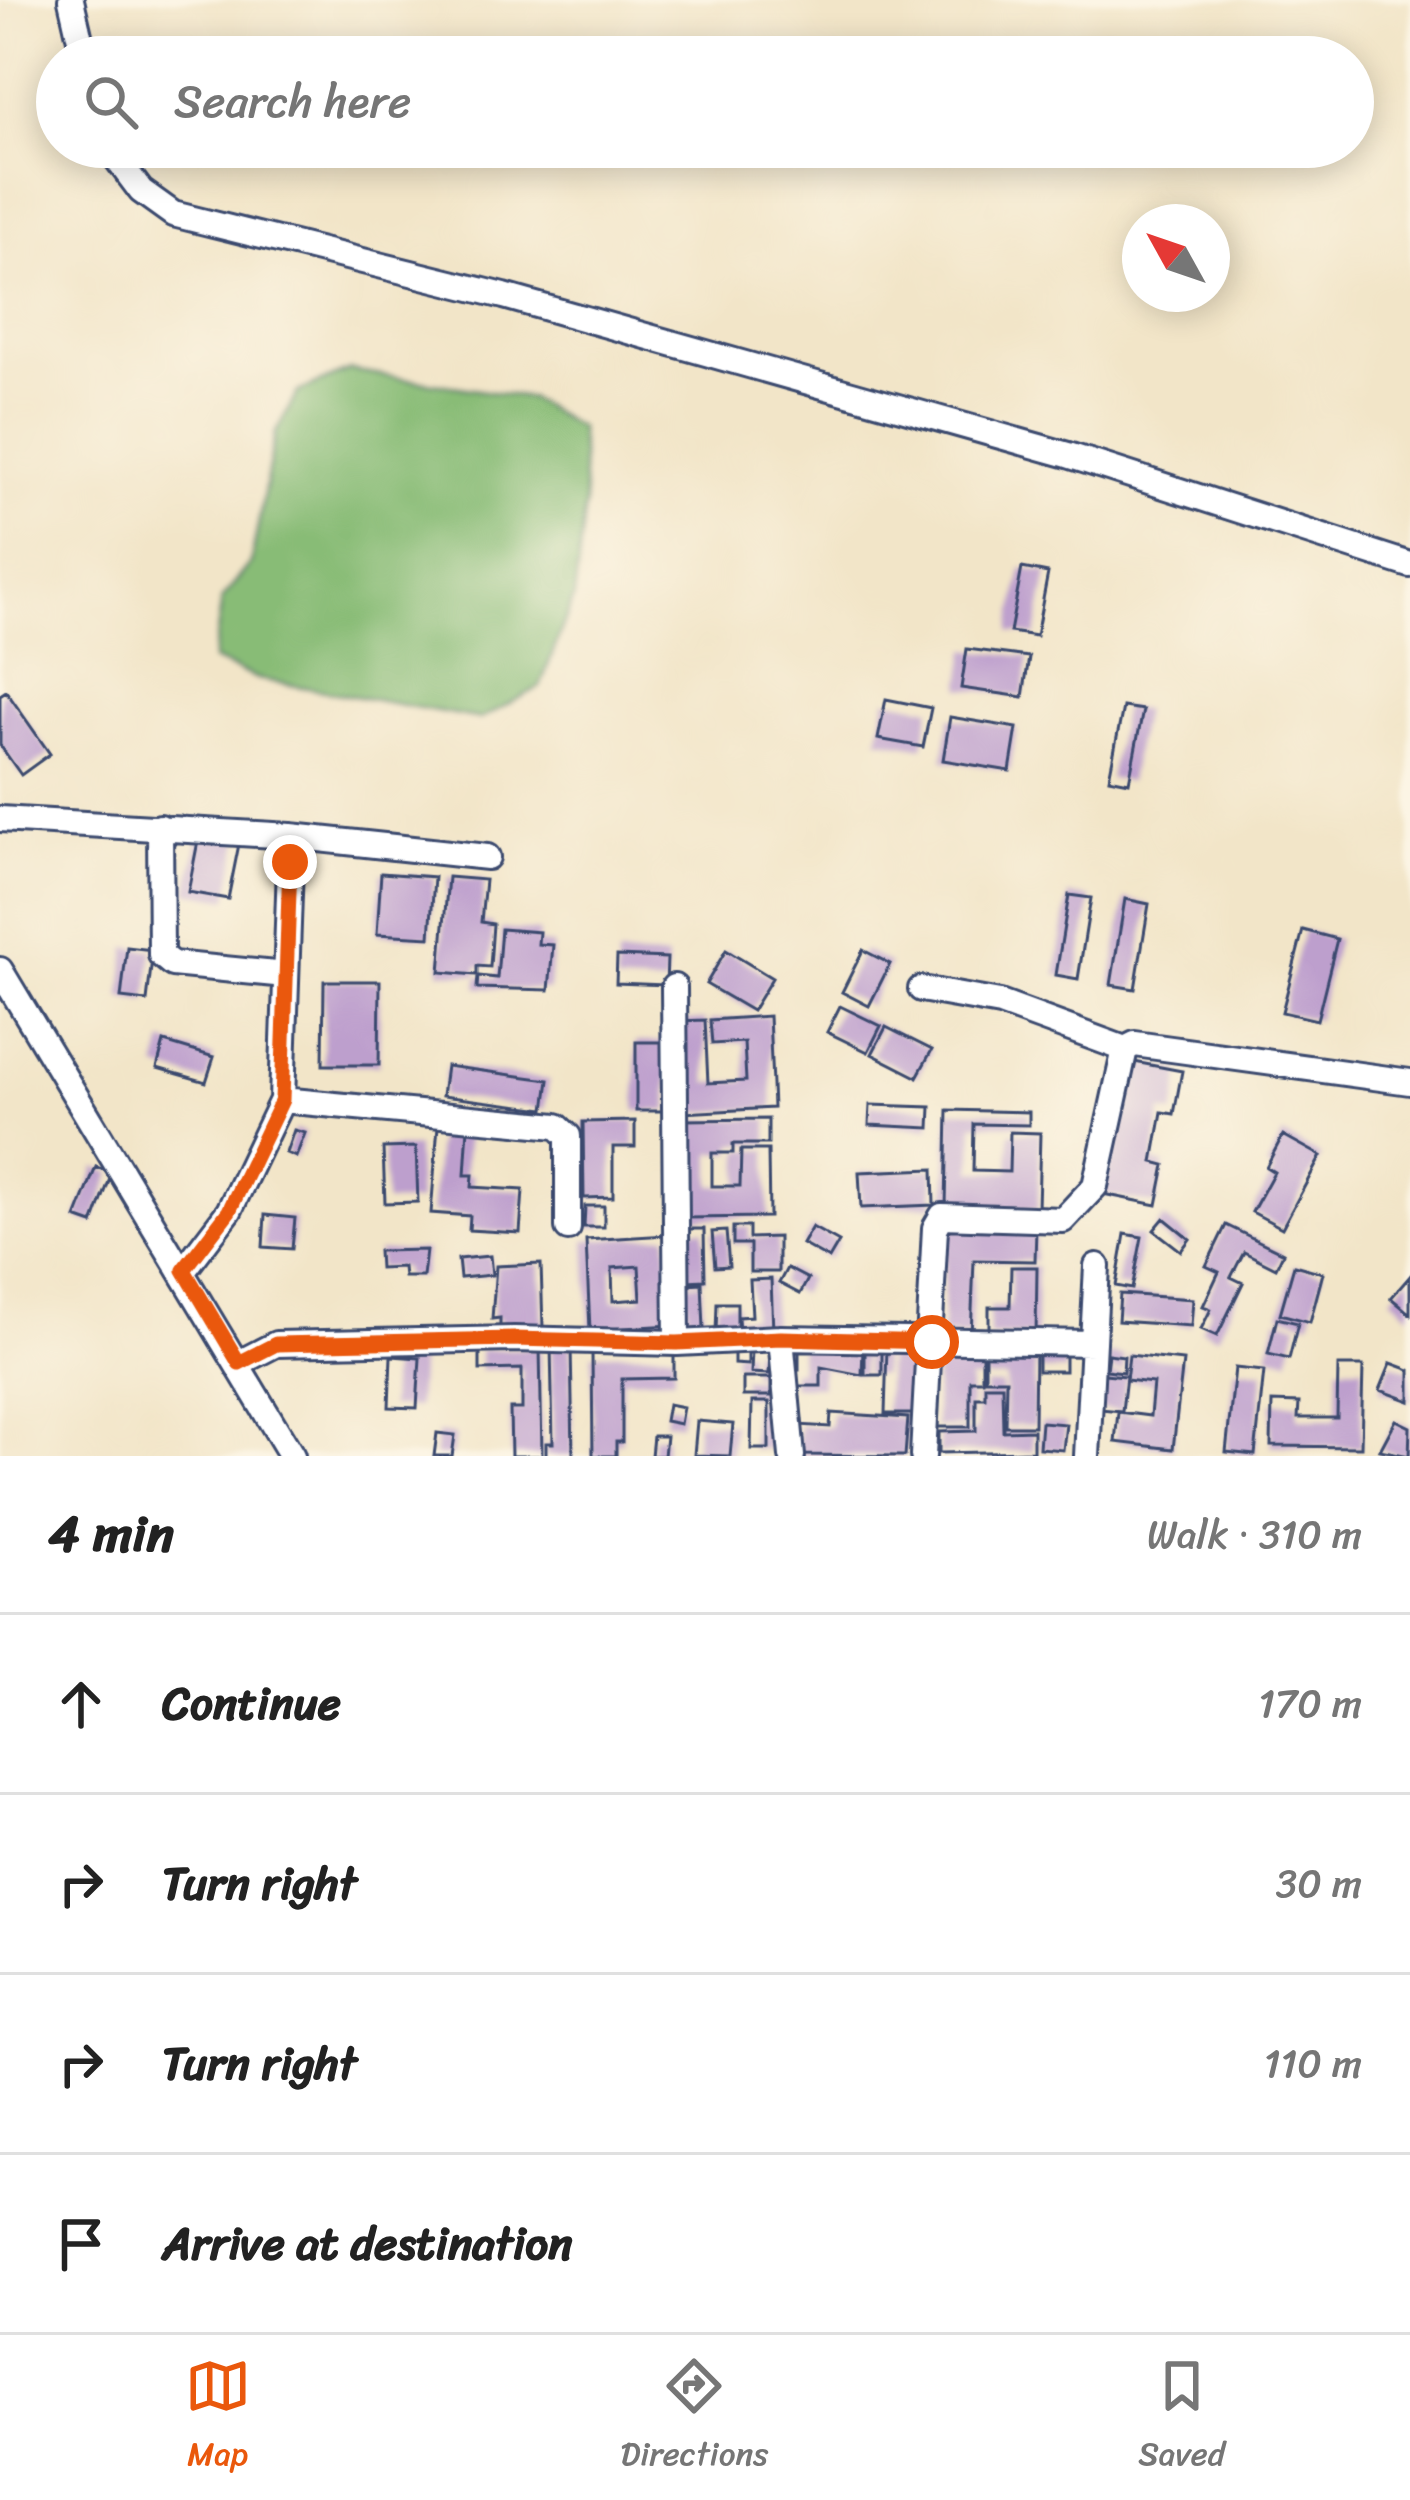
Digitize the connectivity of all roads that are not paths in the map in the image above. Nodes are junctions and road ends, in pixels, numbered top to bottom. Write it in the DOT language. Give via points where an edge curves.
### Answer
graph roads {
  1 [pos="71,0"];
  2 [pos="79,36"];
  3 [pos="124,168"];
  4 [pos="1410,565"];
  5 [pos="0,819"];
  6 [pos="160,826"];
  7 [pos="291,836"];
  8 [pos="487,857"];
  9 [pos="0,970"];
  10 [pos="286,975"];
  11 [pos="674,988"];
  12 [pos="921,989"];
  13 [pos="1125,1048"];
  14 [pos="1410,1082"];
  15 [pos="282,1100"];
  16 [pos="568,1228"];
  17 [pos="1097,1266"];
  18 [pos="184,1270"];
  19 [pos="781,1338"];
  20 [pos="932,1342"];
  21 [pos="677,1343"];
  22 [pos="1093,1343"];
  23 [pos="239,1363"];
  24 [pos="292,1456"];
  25 [pos="792,1456"];
  26 [pos="923,1456"];
  27 [pos="1088,1456"];
  1 -- 2 [label="street"];
  3 -- 4 [label="street" via="173,214 504,296 1068,455"];
  5 -- 6 [label="street"];
  6 -- 7 [label="street"];
  6 -- 10 [label="street" via="161,955 172,964"];
  7 -- 8 [label="street"];
  7 -- 10 [label="street"];
  9 -- 18 [label="street"];
  10 -- 15 [label="street"];
  11 -- 21 [label="street"];
  12 -- 13 [label="street" via="1000,1003"];
  13 -- 14 [label="street"];
  13 -- 20 [label="street" via="1095,1186 1063,1220 942,1216 933,1245"];
  15 -- 16 [label="street" via="557,1126 568,1136"];
  15 -- 18 [label="street" via="229,1211"];
  17 -- 22 [label="street"];
  18 -- 23 [label="street"];
  19 -- 20 [label="street"];
  19 -- 21 [label="street"];
  19 -- 25 [label="street"];
  20 -- 22 [label="street"];
  20 -- 26 [label="street"];
  21 -- 23 [label="street" via="276,1344"];
  22 -- 27 [label="street"];
  23 -- 24 [label="street"];
}
